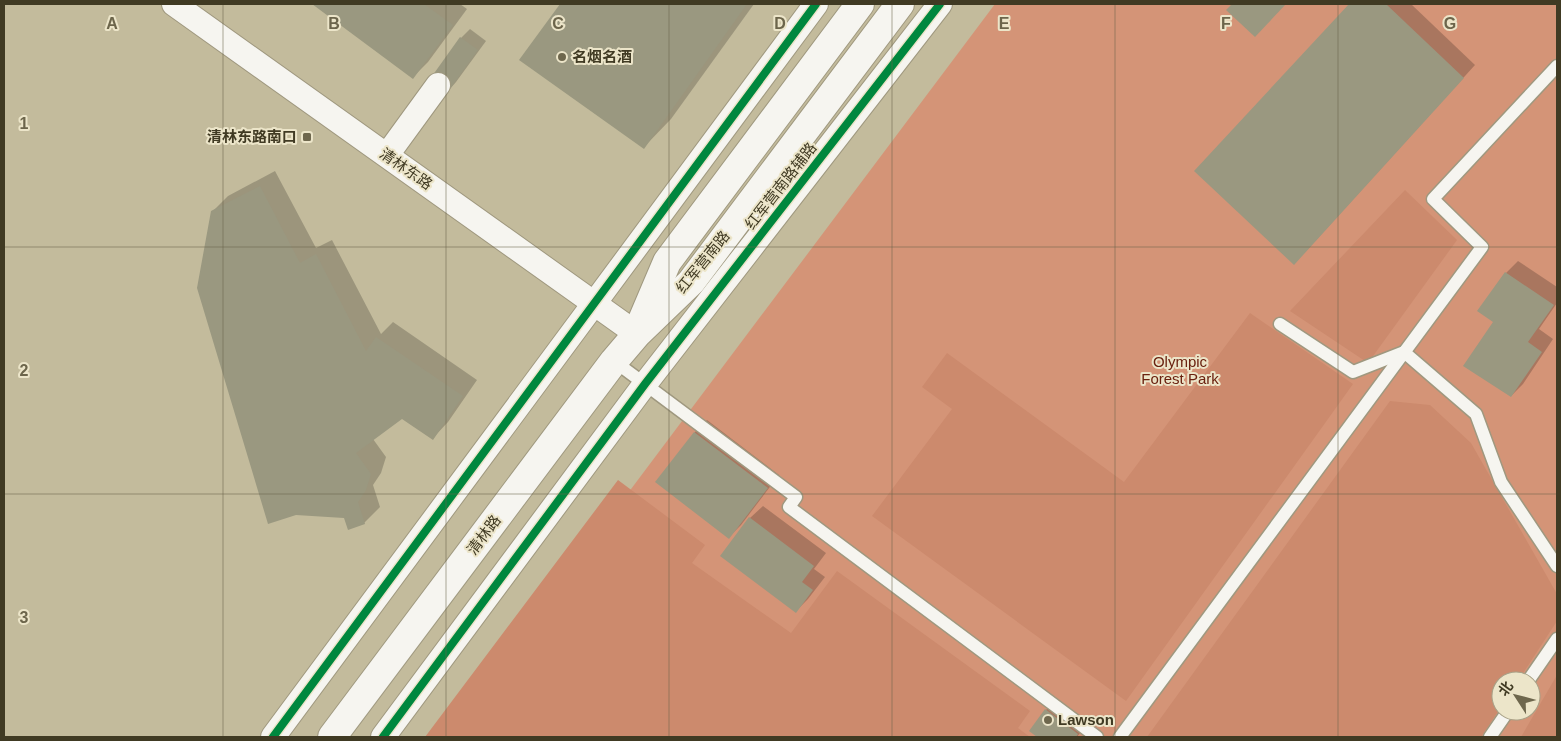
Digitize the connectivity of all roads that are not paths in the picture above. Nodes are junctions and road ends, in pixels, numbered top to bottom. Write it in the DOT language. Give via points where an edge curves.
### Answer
graph roads {
  1 [pos="174,4"];
  2 [pos="816,4"];
  3 [pos="860,4"];
  4 [pos="900,4"];
  5 [pos="940,4"];
  6 [pos="1557,66"];
  7 [pos="438,85"];
  8 [pos="387,155"];
  9 [pos="594,303"];
  10 [pos="1280,324"];
  11 [pos="637,334"];
  12 [pos="1404,352"];
  13 [pos="614,361"];
  14 [pos="645,384"];
  15 [pos="1557,566"];
  16 [pos="1557,638"];
  17 [pos="1535,671"];
  18 [pos="1501,721"];
  19 [pos="273,737"];
  20 [pos="332,737"];
  21 [pos="383,737"];
  22 [pos="1097,737"];
  23 [pos="1120,737"];
  24 [pos="1490,737"];
  1 -- 8 [label="street, 清林东路"];
  2 -- 9 [label="street"];
  3 -- 11 [label="main road, 红军营南路" via="667,262"];
  4 -- 11 [label="main road, 红军营南路" via="691,282"];
  5 -- 14 [label="street, 红军营南路辅路"];
  6 -- 12 [label="lane" via="1433,199 1482,246"];
  7 -- 8 [label="street"];
  8 -- 9 [label="street, 清林东路"];
  9 -- 11 [label="street, 清林东路"];
  9 -- 19 [label="street"];
  10 -- 12 [label="lane" via="1353,372"];
  11 -- 13 [label="main road, 清林路"];
  12 -- 15 [label="lane" via="1476,414 1501,482"];
  12 -- 23 [label="lane"];
  13 -- 14 [label="lane"];
  13 -- 20 [label="main road, 清林路"];
  14 -- 21 [label="street, 红军营南路辅路"];
  14 -- 22 [label="lane" via="796,497 789,507"];
  16 -- 17 [label="lane"];
  18 -- 24 [label="lane"];
}
